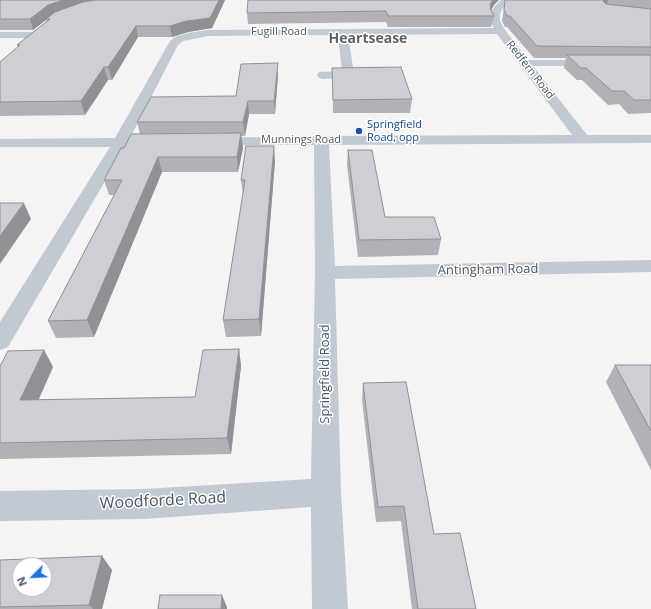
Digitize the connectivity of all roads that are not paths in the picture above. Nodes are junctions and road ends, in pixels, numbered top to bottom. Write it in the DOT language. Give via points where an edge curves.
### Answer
graph roads {
  1 [pos="506,0"];
  2 [pos="500,31"];
  3 [pos="343,32"];
  4 [pos="0,35"];
  5 [pos="23,44"];
  6 [pos="651,63"];
  7 [pos="525,64"];
  8 [pos="348,74"];
  9 [pos="361,74"];
  10 [pos="322,75"];
  11 [pos="583,139"];
  12 [pos="651,139"];
  13 [pos="321,140"];
  14 [pos="194,141"];
  15 [pos="119,142"];
  16 [pos="149,142"];
  17 [pos="0,143"];
  18 [pos="651,266"];
  19 [pos="325,273"];
  20 [pos="0,341"];
  21 [pos="326,492"];
  22 [pos="0,506"];
  23 [pos="330,609"];
  1 -- 2 [label="street, Redfern Road" via="494,15"];
  2 -- 3 [label="street, Fugill Road"];
  2 -- 7 [label="street, Redfern Road"];
  3 -- 8 [label="street"];
  3 -- 15 [label="street, Fugill Road" via="208,33 179,40 174,43"];
  4 -- 5 [label="street" via="37,32"];
  6 -- 7 [label="street"];
  7 -- 11 [label="street, Redfern Road"];
  8 -- 9 [label="street"];
  8 -- 10 [label="street"];
  11 -- 12 [label="street, Munnings Road"];
  11 -- 13 [label="street, Munnings Road"];
  13 -- 14 [label="street, Munnings Road"];
  13 -- 19 [label="street, Springfield Road"];
  15 -- 16 [label="street"];
  15 -- 17 [label="street"];
  15 -- 20 [label="street"];
  18 -- 19 [label="street, Antingham Road"];
  19 -- 21 [label="street, Springfield Road"];
  21 -- 22 [label="street, Woodforde Road" via="144,504"];
  21 -- 23 [label="street, Springfield Road"];
}
